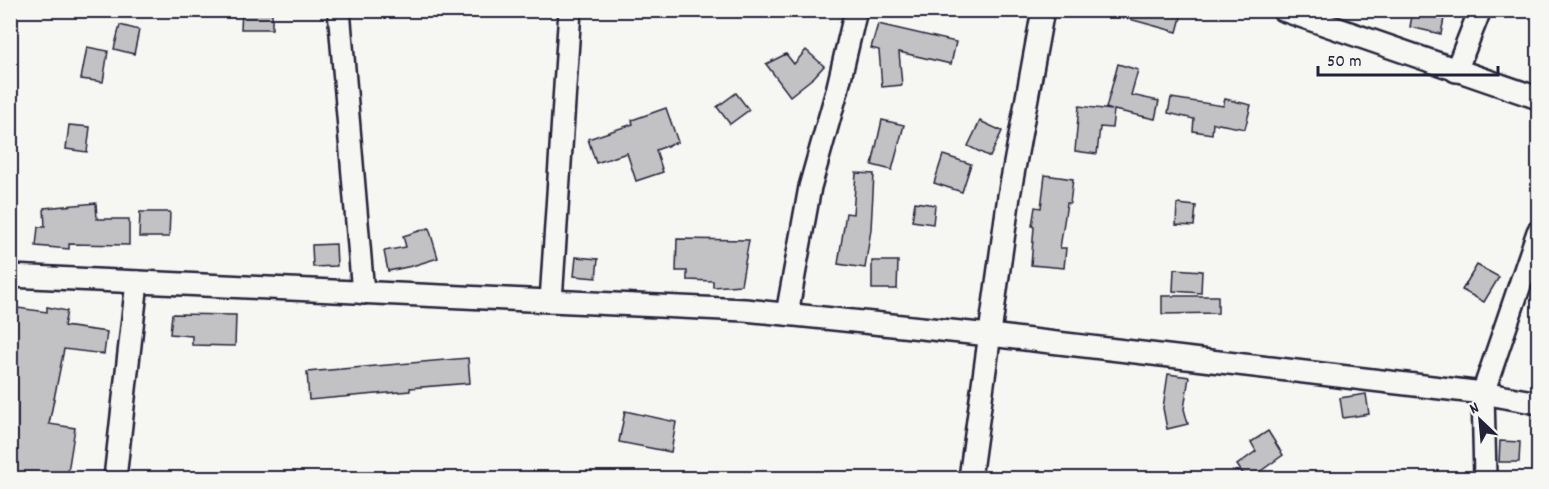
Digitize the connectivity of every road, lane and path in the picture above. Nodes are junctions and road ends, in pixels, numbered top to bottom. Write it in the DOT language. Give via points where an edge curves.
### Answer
graph roads {
  1 [pos="339,10"];
  2 [pos="570,10"];
  3 [pos="856,10"];
  4 [pos="1043,10"];
  5 [pos="1284,10"];
  6 [pos="1480,10"];
  7 [pos="1456,71"];
  8 [pos="1539,98"];
  9 [pos="1539,232"];
  10 [pos="10,276"];
  11 [pos="137,282"];
  12 [pos="363,293"];
  13 [pos="551,301"];
  14 [pos="787,314"];
  15 [pos="990,335"];
  16 [pos="1483,393"];
  17 [pos="1539,403"];
  18 [pos="115,478"];
  19 [pos="970,478"];
  20 [pos="1485,478"];
  1 -- 12 [label="street"];
  2 -- 13 [label="street"];
  3 -- 14 [label="street" via="810,187"];
  4 -- 15 [label="street" via="1009,196"];
  5 -- 7 [label="street"];
  6 -- 7 [label="street"];
  7 -- 8 [label="street"];
  9 -- 16 [label="street"];
  10 -- 11 [label="street"];
  11 -- 12 [label="street"];
  11 -- 18 [label="street"];
  12 -- 13 [label="street"];
  13 -- 14 [label="street"];
  14 -- 15 [label="street"];
  15 -- 16 [label="street"];
  15 -- 19 [label="street"];
  16 -- 17 [label="street"];
  16 -- 20 [label="street"];
}
